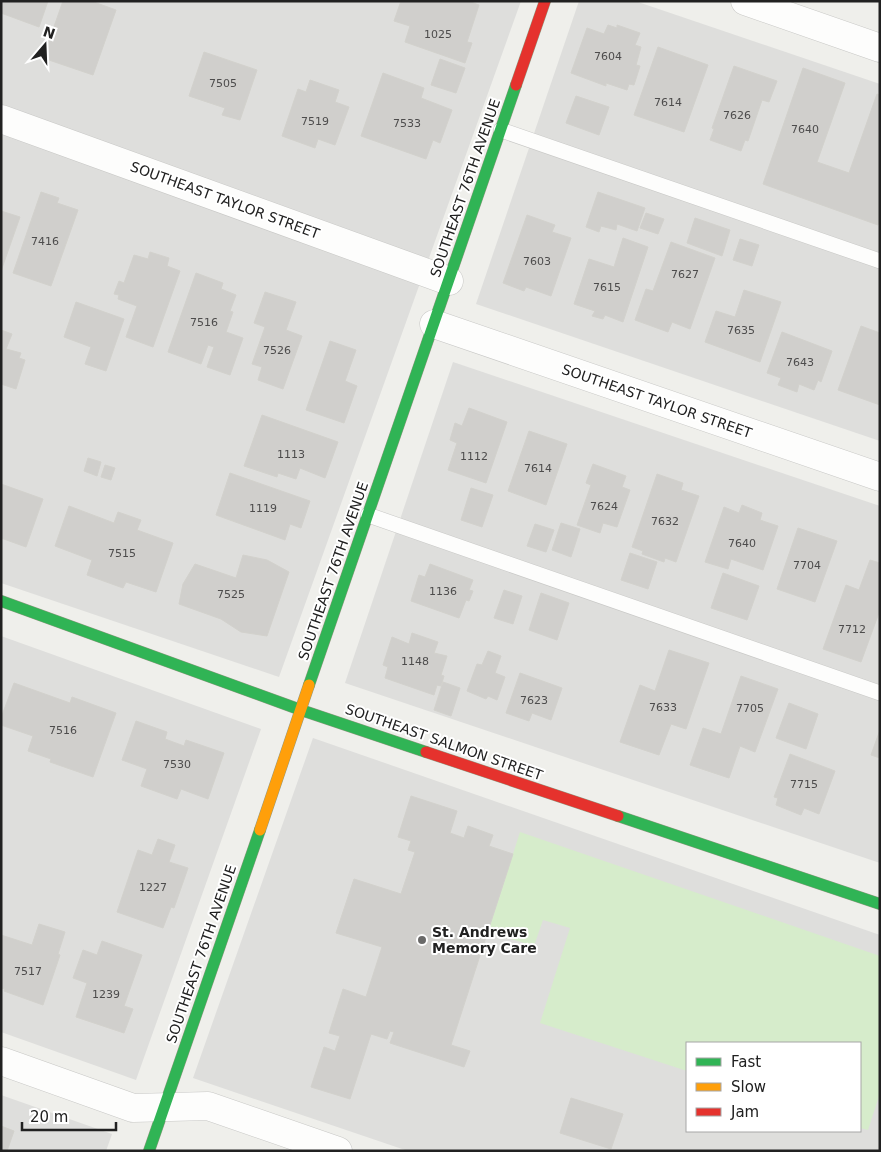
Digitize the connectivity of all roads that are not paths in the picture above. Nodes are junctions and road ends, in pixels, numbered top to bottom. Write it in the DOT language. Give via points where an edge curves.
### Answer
graph roads {
  1 [pos="544,1"];
  2 [pos="745,1"];
  3 [pos="880,48"];
  4 [pos="1,119"];
  5 [pos="501,130"];
  6 [pos="880,261"];
  7 [pos="449,281"];
  8 [pos="434,324"];
  9 [pos="880,477"];
  10 [pos="368,515"];
  11 [pos="1,601"];
  12 [pos="880,693"];
  13 [pos="301,710"];
  14 [pos="880,904"];
  15 [pos="1,1061"];
  16 [pos="164,1106"];
  17 [pos="149,1151"];
  18 [pos="338,1151"];
  1 -- 5 [label="street, SOUTHEAST 76TH AVENUE"];
  2 -- 3 [label="street"];
  4 -- 7 [label="street, SOUTHEAST TAYLOR STREET"];
  5 -- 6 [label="lane"];
  5 -- 7 [label="street, SOUTHEAST 76TH AVENUE"];
  7 -- 8 [label="street, SOUTHEAST 76TH AVENUE"];
  8 -- 9 [label="street, SOUTHEAST TAYLOR STREET"];
  8 -- 10 [label="street, SOUTHEAST 76TH AVENUE"];
  10 -- 12 [label="lane"];
  10 -- 13 [label="street, SOUTHEAST 76TH AVENUE"];
  11 -- 13 [label="street, SOUTHEAST SALMON STREET"];
  13 -- 14 [label="street, SOUTHEAST SALMON STREET"];
  13 -- 16 [label="street, SOUTHEAST 76TH AVENUE"];
  15 -- 16 [label="street" via="133,1108"];
  16 -- 17 [label="street, SOUTHEAST 76TH AVENUE"];
  16 -- 18 [label="street" via="208,1106"];
}
